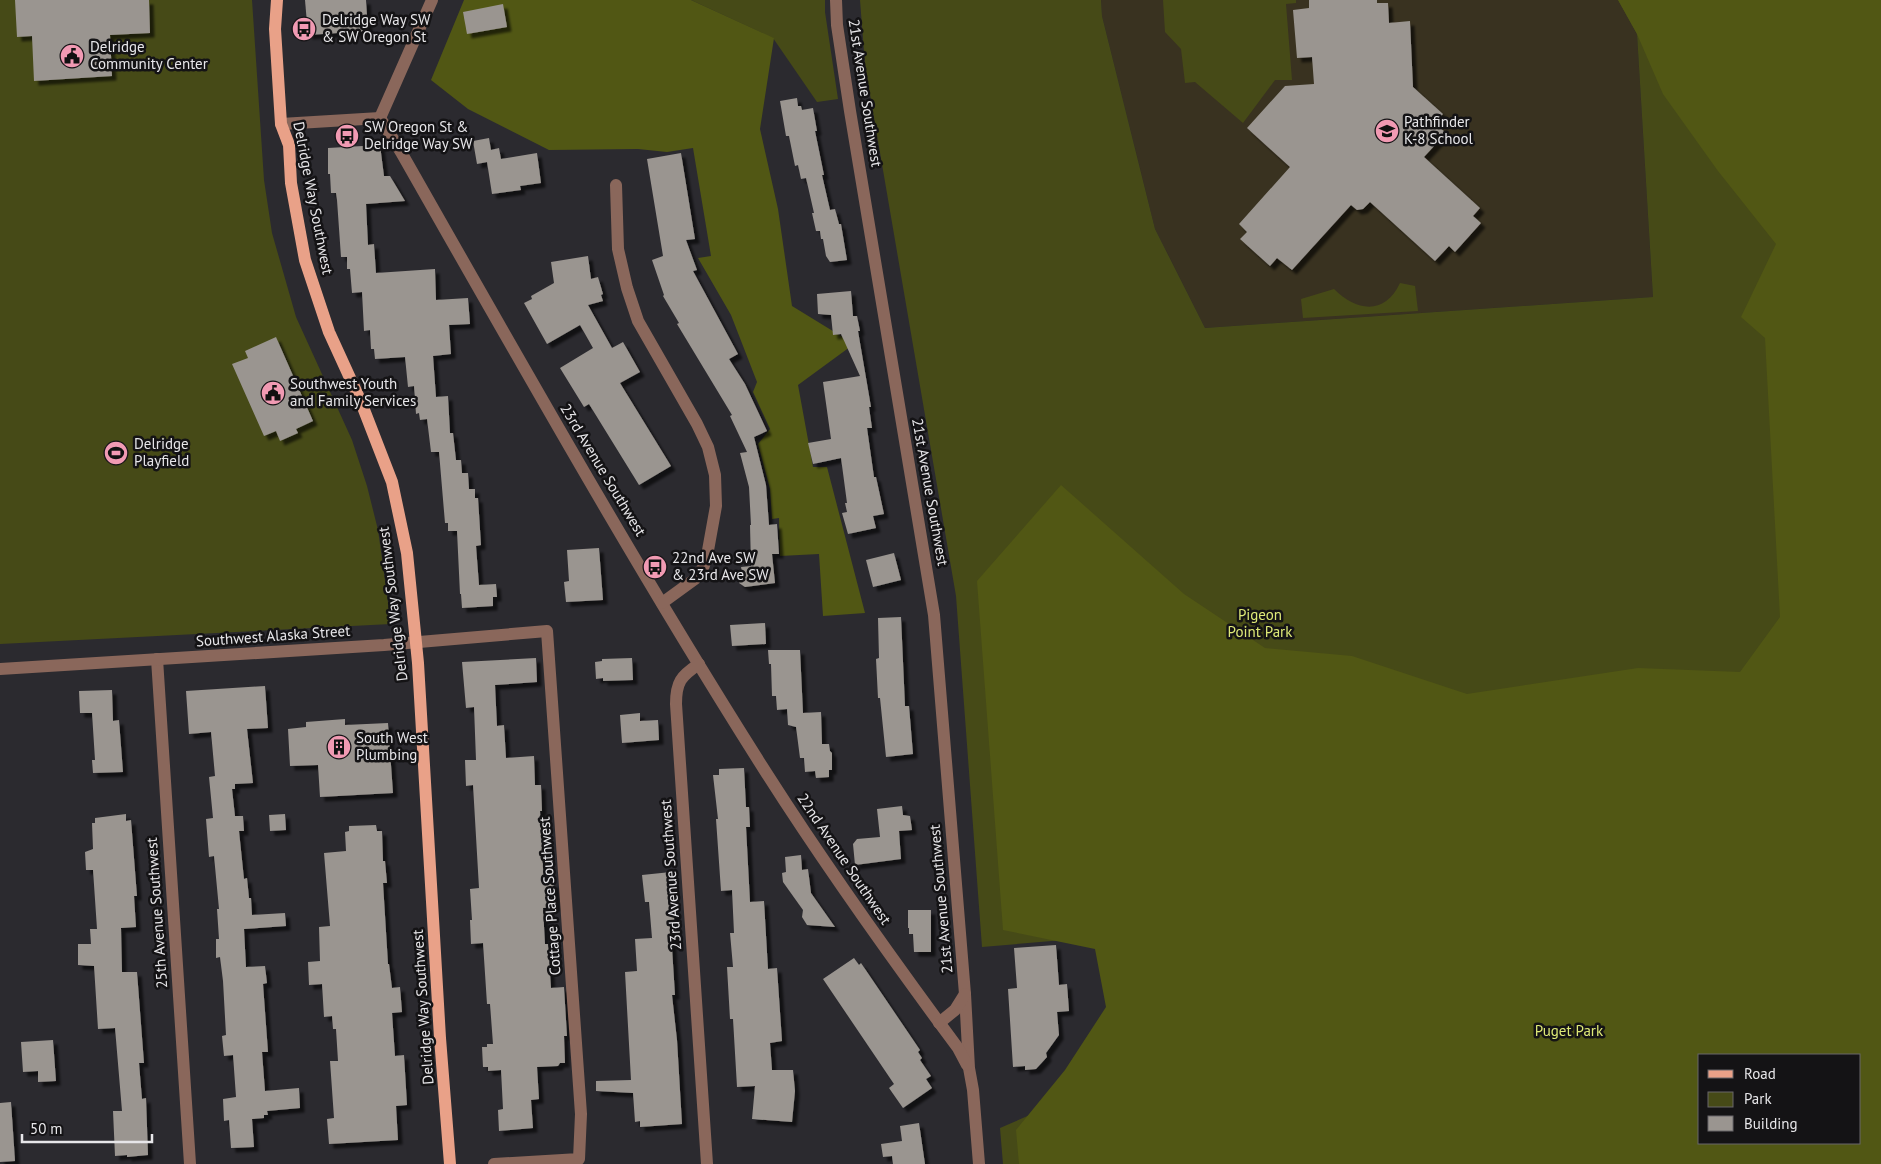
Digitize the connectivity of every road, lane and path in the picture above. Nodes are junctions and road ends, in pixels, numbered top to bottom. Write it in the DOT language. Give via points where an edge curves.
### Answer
graph roads {
  1 [pos="277,0"];
  2 [pos="432,0"];
  3 [pos="836,0"];
  4 [pos="380,118"];
  5 [pos="281,124"];
  6 [pos="616,185"];
  7 [pos="662,603"];
  8 [pos="547,631"];
  9 [pos="416,641"];
  10 [pos="157,660"];
  11 [pos="699,664"];
  12 [pos="0,668"];
  13 [pos="965,994"];
  14 [pos="939,1023"];
  15 [pos="969,1068"];
  16 [pos="190,1164"];
  17 [pos="450,1164"];
  18 [pos="494,1164"];
  19 [pos="707,1164"];
  20 [pos="979,1164"];
  1 -- 5 [label="main road, Delridge Way Southwest" via="275,29"];
  2 -- 4 [label="street"];
  3 -- 13 [label="street, 21st Avenue Southwest" via="850,112 934,615"];
  4 -- 5 [label="street"];
  4 -- 7 [label="street, 23rd Avenue Southwest"];
  5 -- 9 [label="main road, Delridge Way Southwest" via="289,146 305,260 329,332 392,482 407,553"];
  6 -- 7 [label="street" via="618,249 638,321 697,424 716,475 716,506 704,568 695,579"];
  7 -- 11 [label="street, 23rd Avenue Southwest"];
  8 -- 9 [label="street, Southwest Alaska Street"];
  8 -- 18 [label="street, Cottage Place Southwest" via="581,1114 580,1159"];
  9 -- 10 [label="street, Southwest Alaska Street"];
  9 -- 17 [label="main road, Delridge Way Southwest"];
  10 -- 12 [label="street, Southwest Alaska Street"];
  10 -- 16 [label="street, 25th Avenue Southwest"];
  11 -- 14 [label="street, 22nd Avenue Southwest" via="829,867"];
  11 -- 19 [label="street, 23rd Avenue Southwest" via="684,674 676,693 676,704"];
  13 -- 14 [label="street, 21st Avenue Southwest" via="955,1010"];
  13 -- 15 [label="street, 21st Avenue Southwest"];
  14 -- 15 [label="street, 22nd Avenue Southwest"];
  15 -- 20 [label="street, 21st Avenue Southwest"];
}
